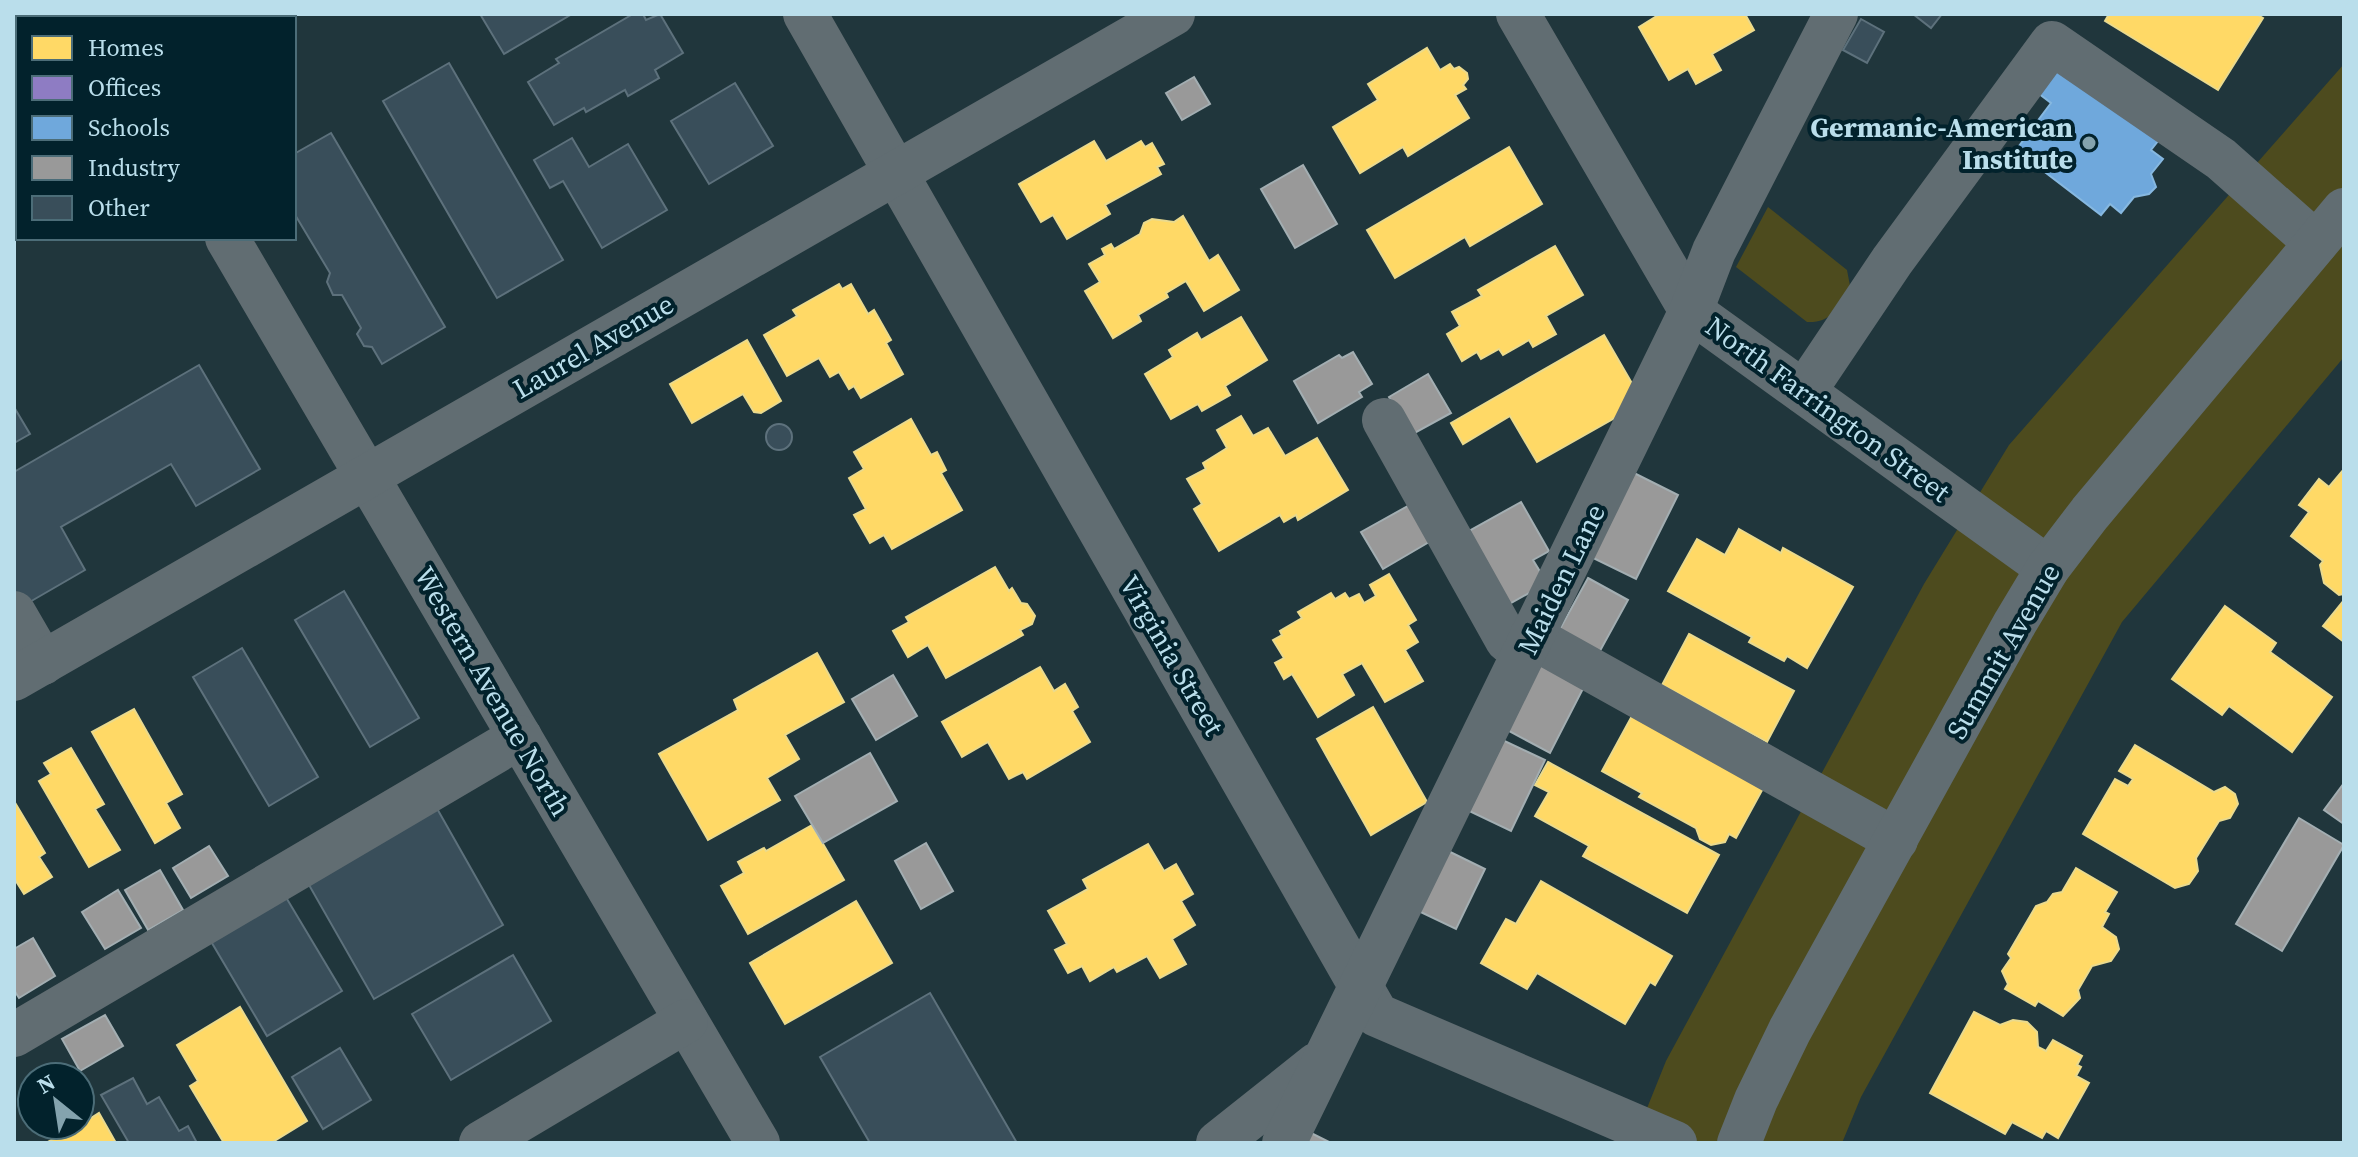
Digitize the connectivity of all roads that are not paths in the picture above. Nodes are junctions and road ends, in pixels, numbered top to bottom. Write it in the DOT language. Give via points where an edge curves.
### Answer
graph roads {
  1 [pos="805,14"];
  2 [pos="1173,14"];
  3 [pos="1518,14"];
  4 [pos="1836,14"];
  5 [pos="898,173"];
  6 [pos="2344,210"];
  7 [pos="228,240"];
  8 [pos="2316,243"];
  9 [pos="1691,311"];
  10 [pos="1804,392"];
  11 [pos="1384,420"];
  12 [pos="367,476"];
  13 [pos="2048,568"];
  14 [pos="14,613"];
  15 [pos="1530,642"];
  16 [pos="28,671"];
  17 [pos="520,737"];
  18 [pos="1896,840"];
  19 [pos="1360,987"];
  20 [pos="686,1021"];
  21 [pos="14,1035"];
  22 [pos="1326,1057"];
  23 [pos="481,1143"];
  24 [pos="758,1143"];
  25 [pos="1218,1143"];
  26 [pos="1284,1143"];
  27 [pos="1675,1143"];
  28 [pos="1739,1143"];
  1 -- 5 [label="street, Virginia Street"];
  2 -- 5 [label="street, Laurel Avenue"];
  3 -- 9 [label="street, North Farrington Street"];
  4 -- 9 [label="street, Maiden Lane" via="1714,251"];
  5 -- 12 [label="street, Laurel Avenue"];
  5 -- 19 [label="street, Virginia Street"];
  6 -- 8 [label="street, Summit Avenue"];
  7 -- 12 [label="street, Western Avenue North"];
  8 -- 10 [label="street" via="2221,159 2052,43 1892,261"];
  8 -- 13 [label="street, Summit Avenue"];
  9 -- 10 [label="street, North Farrington Street"];
  9 -- 15 [label="street, Maiden Lane"];
  10 -- 13 [label="street, North Farrington Street"];
  11 -- 15 [label="street" via="1507,640"];
  12 -- 16 [label="street, Laurel Avenue"];
  12 -- 17 [label="street, Western Avenue North"];
  13 -- 18 [label="street, Summit Avenue"];
  14 -- 16 [label="street"];
  15 -- 18 [label="street" via="1543,643"];
  15 -- 19 [label="street, Maiden Lane"];
  17 -- 20 [label="street, Western Avenue North"];
  17 -- 21 [label="street"];
  18 -- 28 [label="street, Summit Avenue" via="1790,1030"];
  19 -- 22 [label="street, Maiden Lane"];
  19 -- 27 [label="street, Virginia Street" via="1377,1015"];
  20 -- 23 [label="street"];
  20 -- 24 [label="street, Western Avenue North"];
  22 -- 25 [label="street"];
  22 -- 26 [label="street, Maiden Lane"];
}
